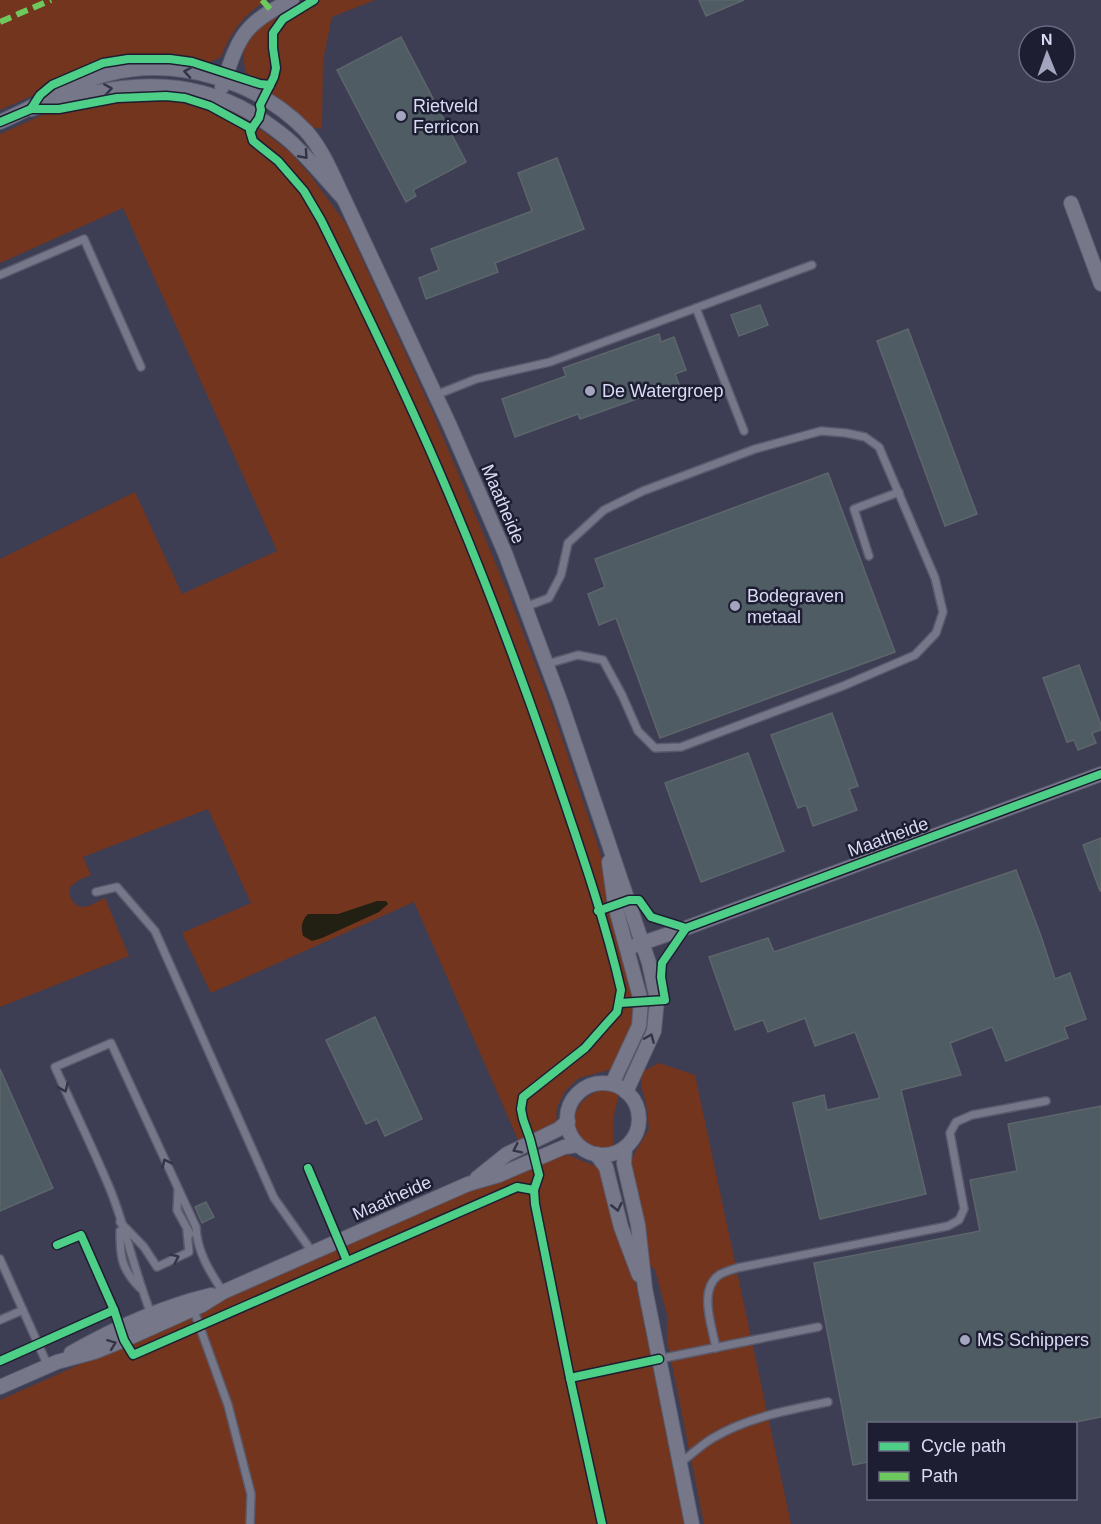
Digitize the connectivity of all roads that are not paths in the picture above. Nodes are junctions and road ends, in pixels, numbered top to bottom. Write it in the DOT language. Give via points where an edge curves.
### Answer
graph roads {
  1 [pos="292,0"];
  2 [pos="224,80"];
  3 [pos="218,98"];
  4 [pos="31,109"];
  5 [pos="0,123"];
  6 [pos="344,199"];
  7 [pos="1071,203"];
  8 [pos="812,265"];
  9 [pos="0,275"];
  10 [pos="1101,284"];
  11 [pos="696,308"];
  12 [pos="141,368"];
  13 [pos="436,395"];
  14 [pos="744,431"];
  15 [pos="899,492"];
  16 [pos="868,556"];
  17 [pos="525,607"];
  18 [pos="547,664"];
  19 [pos="1101,774"];
  20 [pos="605,834"];
  21 [pos="96,891"];
  22 [pos="643,943"];
  23 [pos="628,948"];
  24 [pos="612,1084"];
  25 [pos="626,1092"];
  26 [pos="1046,1101"];
  27 [pos="568,1120"];
  28 [pos="578,1145"];
  29 [pos="625,1148"];
  30 [pos="596,1154"];
  31 [pos="468,1184"];
  32 [pos="178,1190"];
  33 [pos="120,1222"];
  34 [pos="187,1231"];
  35 [pos="196,1239"];
  36 [pos="314,1252"];
  37 [pos="0,1259"];
  38 [pos="645,1288"];
  39 [pos="224,1292"];
  40 [pos="191,1305"];
  41 [pos="23,1310"];
  42 [pos="0,1320"];
  43 [pos="154,1320"];
  44 [pos="818,1327"];
  45 [pos="716,1348"];
  46 [pos="659,1359"];
  47 [pos="52,1364"];
  48 [pos="0,1387"];
  49 [pos="828,1402"];
  50 [pos="680,1463"];
  51 [pos="250,1524"];
  52 [pos="692,1524"];
  1 -- 2 [label="street" via="253,23 239,41"];
  2 -- 3 [label="street"];
  2 -- 4 [label="street, Maatheide, one-way" via="182,70 127,69 97,78"];
  2 -- 6 [label="street, Maatheide" via="281,110 307,132 327,162"];
  4 -- 3 [label="street, Maatheide, one-way" via="80,94 128,86 171,86"];
  3 -- 6 [label="street, Maatheide, one-way" via="242,107 289,140"];
  4 -- 5 [label="street, Maatheide"];
  6 -- 13 [label="street, Maatheide"];
  7 -- 10 [label="street"];
  8 -- 11 [label="lane"];
  9 -- 12 [label="lane" via="84,239"];
  11 -- 13 [label="lane" via="550,362 476,379"];
  11 -- 14 [label="lane"];
  13 -- 17 [label="street, Maatheide"];
  15 -- 16 [label="lane" via="854,509"];
  15 -- 17 [label="lane" via="879,447 865,437 821,431 766,445 643,490 604,510 568,543 561,576 549,598"];
  15 -- 18 [label="lane" via="935,578 944,612 936,633 915,655 681,747 664,748 655,748 638,731 603,660 578,655"];
  17 -- 18 [label="street, Maatheide"];
  18 -- 20 [label="street, Maatheide"];
  19 -- 22 [label="street, Maatheide"];
  20 -- 22 [label="street, Maatheide"];
  20 -- 23 [label="street, Maatheide" via="615,905"];
  21 -- 36 [label="lane" via="117,887 155,931 273,1198"];
  22 -- 23 [label="street, Maatheide"];
  25 -- 22 [label="street, Maatheide, one-way" via="654,1030 656,989"];
  23 -- 24 [label="street, Maatheide" via="640,992 639,1026"];
  24 -- 25 [label="street"];
  24 -- 27 [label="street" via="588,1086 578,1093 571,1103"];
  25 -- 29 [label="street" via="638,1110 639,1120 637,1131"];
  26 -- 45 [label="lane" via="972,1115 956,1122 950,1133 964,1209 954,1223 720,1274 706,1293"];
  27 -- 28 [label="street"];
  27 -- 31 [label="street, one-way" via="559,1129 507,1154"];
  28 -- 30 [label="street"];
  28 -- 31 [label="street, Maatheide"];
  29 -- 30 [label="street" via="606,1155"];
  29 -- 38 [label="street" via="624,1164 638,1225"];
  30 -- 38 [label="street, one-way" via="606,1167 621,1227"];
  31 -- 36 [label="street, Maatheide"];
  32 -- 33 [label="lane, one-way" via="111,1043 55,1067 111,1191"];
  32 -- 34 [label="lane" via="177,1210"];
  32 -- 35 [label="lane" via="196,1227"];
  33 -- 34 [label="lane, one-way" via="157,1267 189,1252"];
  33 -- 43 [label="lane" via="120,1256 129,1277 141,1289"];
  34 -- 35 [label="lane"];
  35 -- 39 [label="lane"];
  36 -- 39 [label="street, Maatheide"];
  37 -- 41 [label="lane"];
  38 -- 46 [label="street"];
  39 -- 40 [label="street, Maatheide"];
  40 -- 43 [label="street, Maatheide"];
  40 -- 51 [label="lane" via="228,1405 251,1494"];
  41 -- 42 [label="lane"];
  41 -- 47 [label="lane"];
  43 -- 47 [label="street, Maatheide" via="94,1352"];
  44 -- 45 [label="lane"];
  45 -- 46 [label="lane"];
  46 -- 50 [label="street"];
  47 -- 48 [label="street, Maatheide"];
  49 -- 50 [label="lane" via="737,1426 712,1438"];
  50 -- 52 [label="street"];
}
